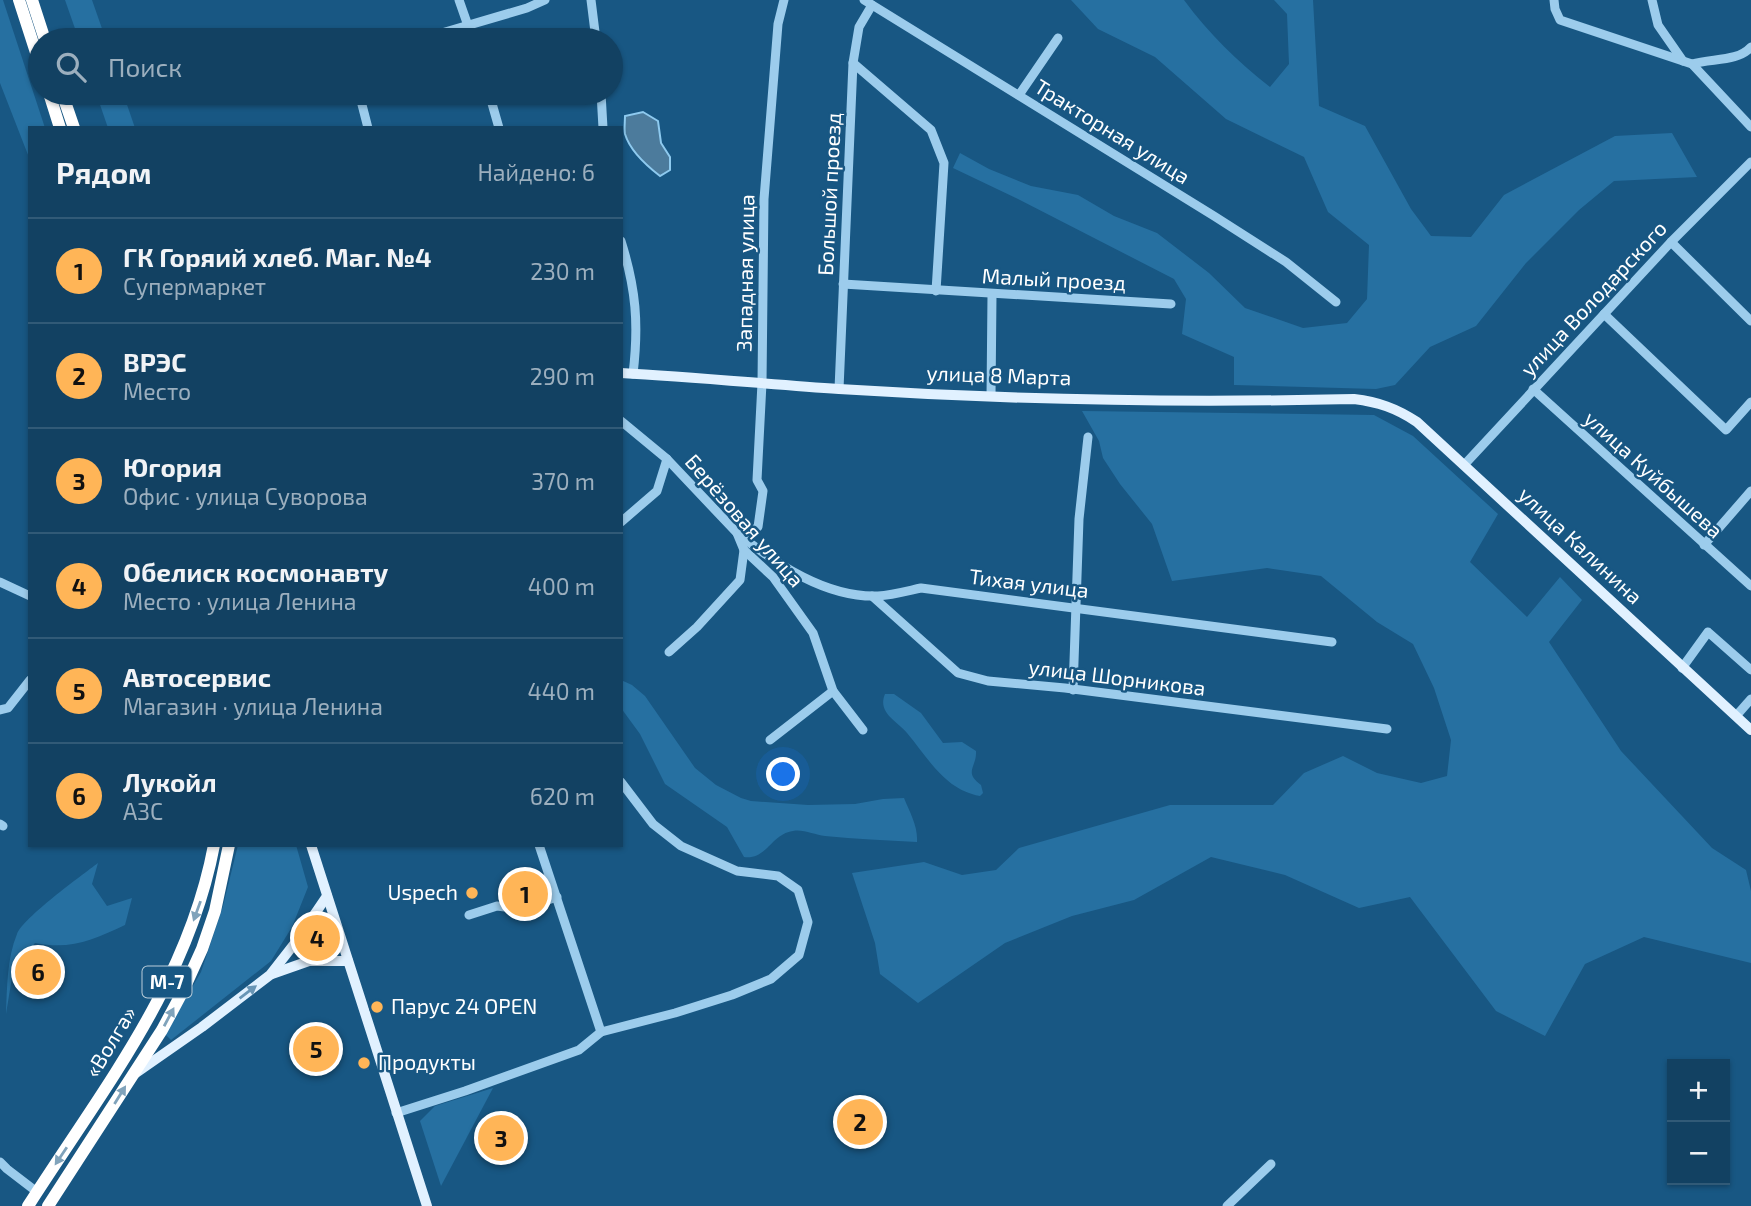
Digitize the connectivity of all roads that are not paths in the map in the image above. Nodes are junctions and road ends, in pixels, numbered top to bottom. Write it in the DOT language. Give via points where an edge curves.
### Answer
graph roads {
  1 [pos="19,0"];
  2 [pos="32,0"];
  3 [pos="459,0"];
  4 [pos="545,0"];
  5 [pos="590,0"];
  6 [pos="784,0"];
  7 [pos="1554,0"];
  8 [pos="1652,0"];
  9 [pos="868,2"];
  10 [pos="468,24"];
  11 [pos="28,28"];
  12 [pos="41,28"];
  13 [pos="456,28"];
  14 [pos="469,28"];
  15 [pos="594,28"];
  16 [pos="1058,38"];
  17 [pos="1751,47"];
  18 [pos="853,63"];
  19 [pos="1687,63"];
  20 [pos="1019,95"];
  21 [pos="53,105"];
  22 [pos="66,105"];
  23 [pos="362,105"];
  24 [pos="492,105"];
  25 [pos="602,105"];
  26 [pos="59,126"];
  27 [pos="73,126"];
  28 [pos="367,126"];
  29 [pos="498,126"];
  30 [pos="603,126"];
  31 [pos="1751,127"];
  32 [pos="1751,162"];
  33 [pos="1671,242"];
  34 [pos="623,249"];
  35 [pos="843,284"];
  36 [pos="936,291"];
  37 [pos="992,295"];
  38 [pos="1336,302"];
  39 [pos="1171,304"];
  40 [pos="1604,314"];
  41 [pos="1751,321"];
  42 [pos="627,373"];
  43 [pos="762,383"];
  44 [pos="839,389"];
  45 [pos="1533,389"];
  46 [pos="991,396"];
  47 [pos="1375,401"];
  48 [pos="1751,402"];
  49 [pos="623,423"];
  50 [pos="1088,438"];
  51 [pos="667,459"];
  52 [pos="1465,464"];
  53 [pos="1751,492"];
  54 [pos="623,520"];
  55 [pos="739,535"];
  56 [pos="1704,545"];
  57 [pos="744,550"];
  58 [pos="0,582"];
  59 [pos="1751,586"];
  60 [pos="28,595"];
  61 [pos="872,596"];
  62 [pos="1076,607"];
  63 [pos="1332,642"];
  64 [pos="669,652"];
  65 [pos="1682,668"];
  66 [pos="1751,670"];
  67 [pos="28,683"];
  68 [pos="1073,690"];
  69 [pos="833,691"];
  70 [pos="1751,699"];
  71 [pos="0,709"];
  72 [pos="1736,716"];
  73 [pos="1387,729"];
  74 [pos="863,730"];
  75 [pos="1751,730"];
  76 [pos="770,740"];
  77 [pos="623,785"];
  78 [pos="214,847"];
  79 [pos="229,847"];
  80 [pos="312,847"];
  81 [pos="540,847"];
  82 [pos="327,896"];
  83 [pos="557,897"];
  84 [pos="470,915"];
  85 [pos="295,943"];
  86 [pos="309,961"];
  87 [pos="348,961"];
  88 [pos="270,975"];
  89 [pos="601,1032"];
  90 [pos="133,1075"];
  91 [pos="396,1113"];
  92 [pos="0,1161"];
  93 [pos="1271,1164"];
  94 [pos="37,1192"];
  95 [pos="28,1206"];
  96 [pos="48,1206"];
  97 [pos="427,1206"];
  98 [pos="1228,1206"];
  1 -- 11 [label="highway"];
  2 -- 12 [label="highway"];
  3 -- 10 [label="street"];
  4 -- 10 [label="street"];
  5 -- 15 [label="street"];
  6 -- 43 [label="street, Западная улица" via="778,24 765,199"];
  7 -- 19 [label="street" via="1560,20"];
  8 -- 19 [label="street" via="1658,25"];
  9 -- 18 [label="street, Большой проезд"];
  9 -- 20 [label="street, Тракторная улица"];
  10 -- 13 [label="street"];
  10 -- 14 [label="street"];
  16 -- 20 [label="street"];
  17 -- 19 [label="street" via="1733,58"];
  18 -- 35 [label="street, Большой проезд"];
  18 -- 36 [label="street" via="931,130 944,163"];
  19 -- 31 [label="street"];
  20 -- 38 [label="street, Тракторная улица" via="1286,262"];
  21 -- 26 [label="highway"];
  22 -- 27 [label="highway"];
  23 -- 28 [label="street"];
  24 -- 29 [label="street"];
  25 -- 30 [label="street"];
  32 -- 33 [label="street, улица Володарского"];
  33 -- 40 [label="street, улица Володарского"];
  33 -- 41 [label="street"];
  34 -- 42 [label="street" via="634,291 637,335"];
  35 -- 36 [label="street, Малый проезд"];
  35 -- 44 [label="street, Большой проезд"];
  36 -- 37 [label="street, Малый проезд"];
  37 -- 39 [label="street, Малый проезд"];
  37 -- 46 [label="street"];
  40 -- 45 [label="street, улица Володарского"];
  40 -- 48 [label="street" via="1726,430"];
  42 -- 43 [label="main road, улица 8 Марта"];
  43 -- 44 [label="main road, улица 8 Марта"];
  43 -- 55 [label="street, Западная улица" via="757,480 763,491 758,527"];
  44 -- 46 [label="main road, улица 8 Марта"];
  45 -- 52 [label="street, улица Володарского"];
  45 -- 56 [label="street, улица Куйбышева"];
  46 -- 47 [label="main road, улица 8 Марта"];
  47 -- 52 [label="main road, улица Калинина" via="1417,422"];
  49 -- 51 [label="street, Берёзовая улица"];
  50 -- 62 [label="street"];
  51 -- 54 [label="street" via="657,491"];
  51 -- 55 [label="street, Берёзовая улица"];
  52 -- 65 [label="main road, улица Калинина"];
  53 -- 56 [label="street"];
  55 -- 57 [label="street, Берёзовая улица"];
  55 -- 61 [label="street, Тихая улица" via="804,577 837,591"];
  56 -- 59 [label="street, улица Куйбышева"];
  57 -- 64 [label="street" via="740,580"];
  57 -- 69 [label="street, Берёзовая улица" via="773,577 813,633"];
  58 -- 60 [label="street"];
  61 -- 62 [label="street, Тихая улица" via="921,588"];
  61 -- 68 [label="street, улица Шорникова" via="958,673 988,681"];
  62 -- 63 [label="street, Тихая улица"];
  62 -- 68 [label="street"];
  65 -- 66 [label="street" via="1708,632"];
  65 -- 72 [label="main road, улица Калинина"];
  67 -- 71 [label="street" via="8,708"];
  68 -- 73 [label="street, улица Шорникова"];
  69 -- 74 [label="street, Берёзовая улица"];
  69 -- 76 [label="street"];
  70 -- 72 [label="street"];
  72 -- 75 [label="main road, улица Калинина"];
  77 -- 89 [label="street" via="653,824 681,846 737,871 778,876 797,890 808,922 799,955 771,979 675,1013"];
  78 -- 94 [label="highway, «Волга» / М-7, one-way" via="190,932 143,1030"];
  90 -- 79 [label="highway, «Волга» / М-7, one-way" via="162,1030 202,949"];
  80 -- 82 [label="main road"];
  81 -- 83 [label="street"];
  82 -- 85 [label="main road"];
  82 -- 87 [label="main road"];
  83 -- 84 [label="street" via="520,909 497,906"];
  83 -- 89 [label="street"];
  85 -- 86 [label="main road" via="297,954"];
  85 -- 88 [label="main road"];
  86 -- 87 [label="main road"];
  86 -- 88 [label="main road"];
  87 -- 91 [label="main road"];
  90 -- 88 [label="main road, one-way"];
  89 -- 91 [label="street" via="579,1050"];
  96 -- 90 [label="highway, «Волга» / М-7, one-way"];
  91 -- 97 [label="main road"];
  92 -- 94 [label="street"];
  93 -- 98 [label="street"];
  94 -- 95 [label="highway, «Волга» / М-7"];
}
